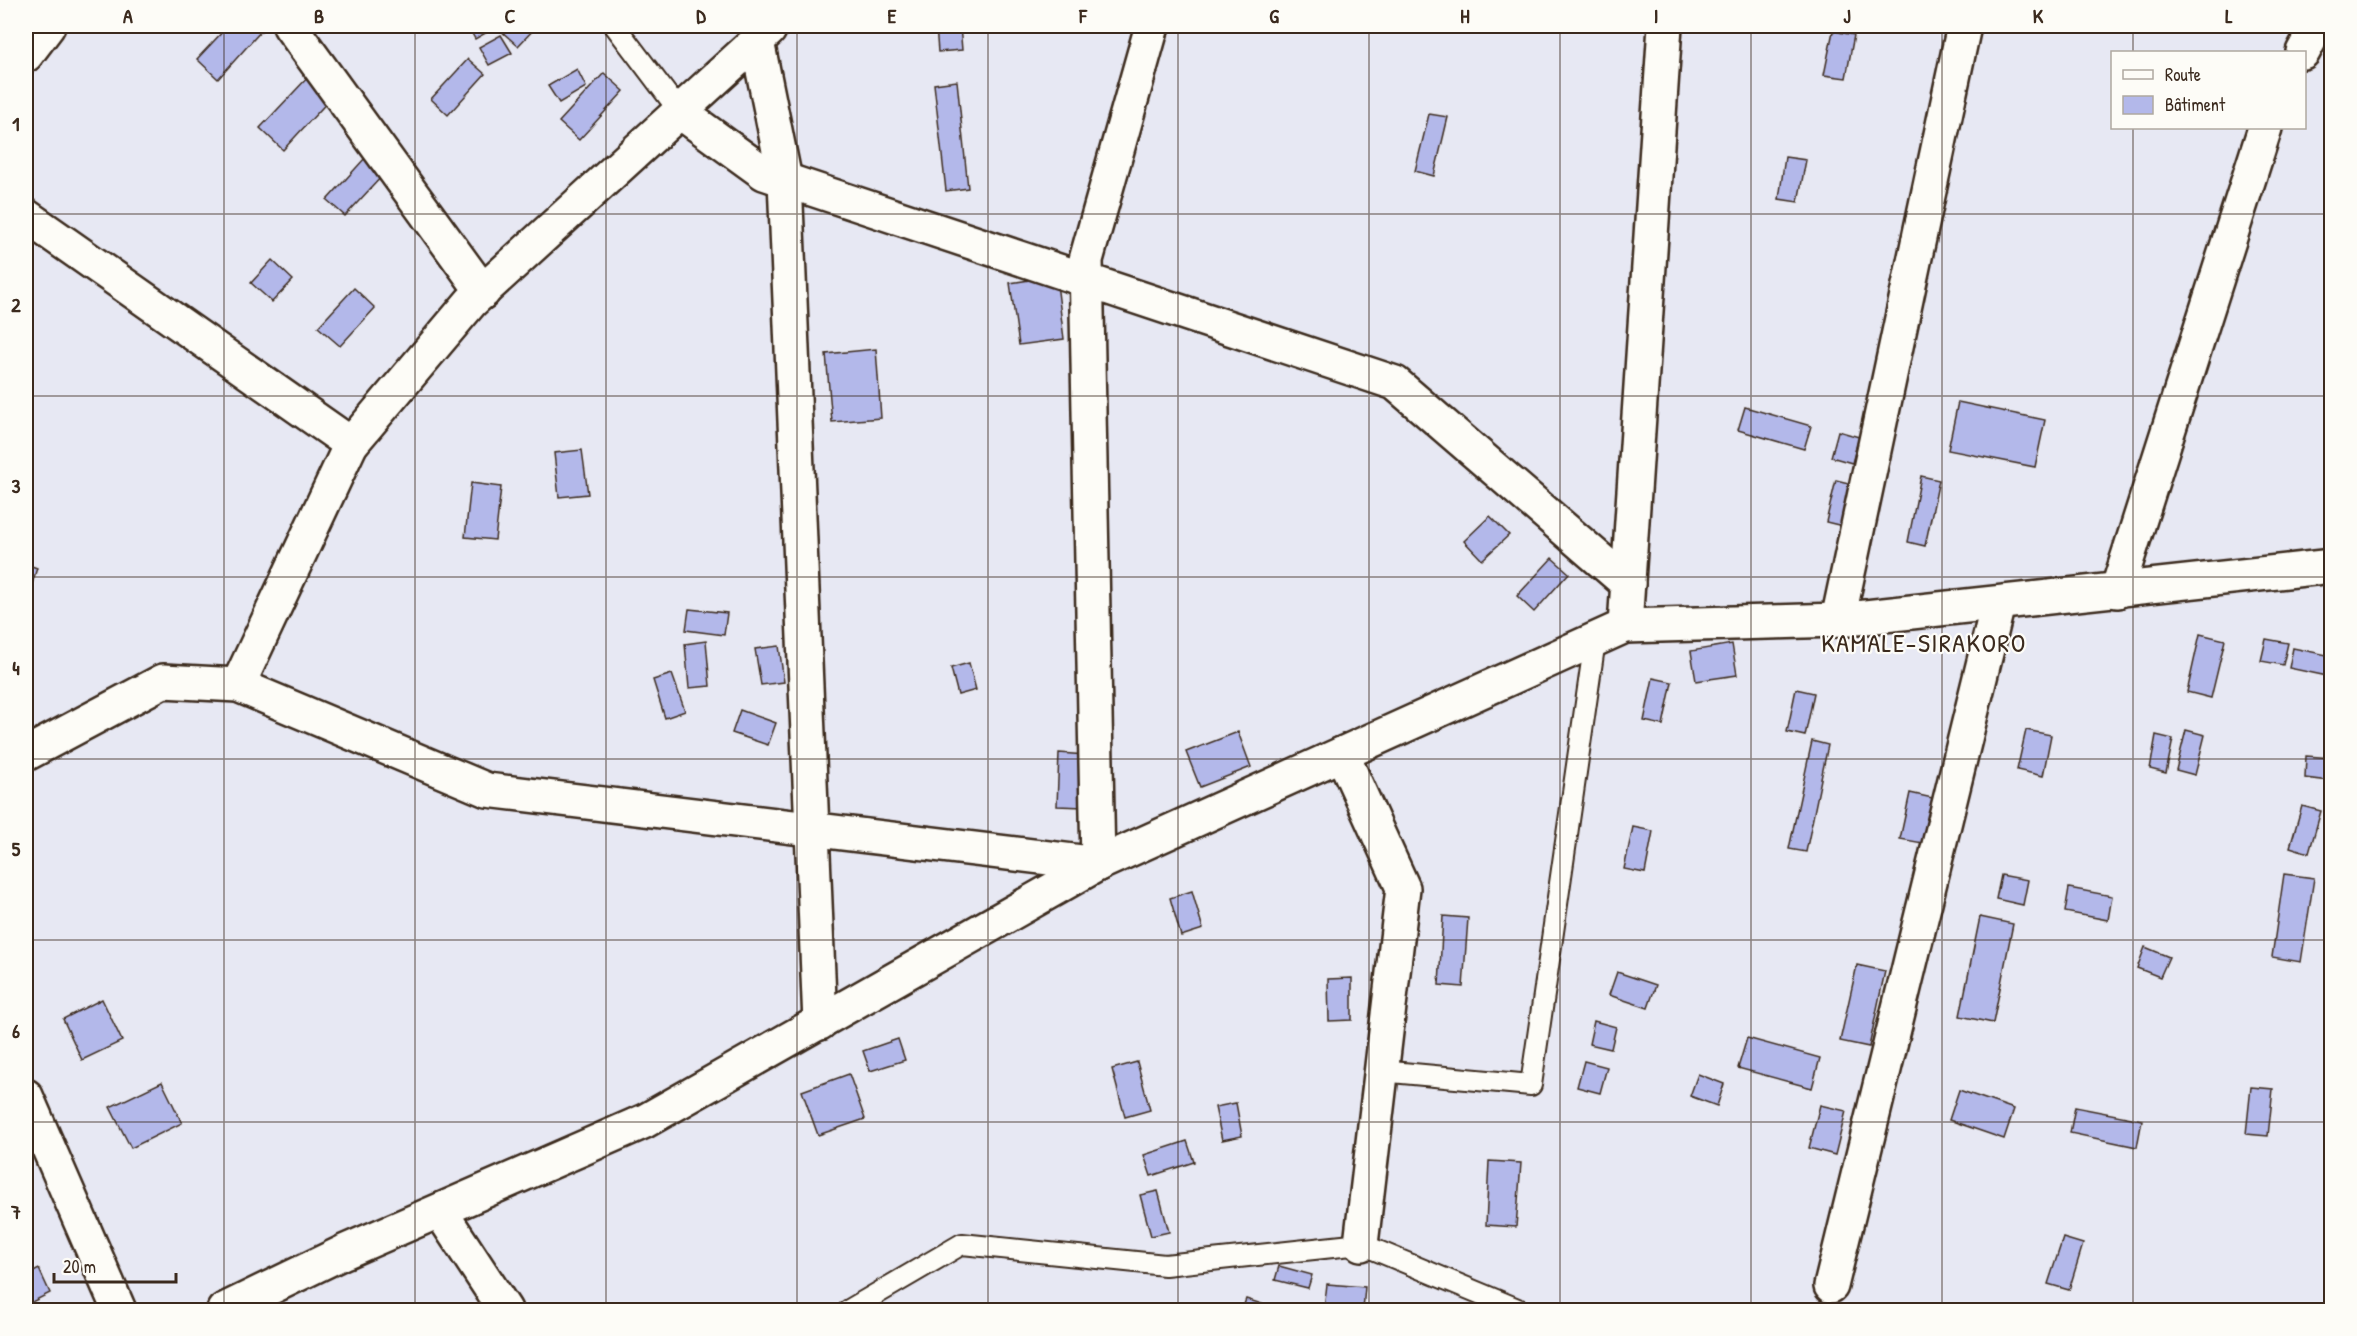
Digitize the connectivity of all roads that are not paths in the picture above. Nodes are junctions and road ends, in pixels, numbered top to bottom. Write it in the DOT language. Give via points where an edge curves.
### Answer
graph roads {
  1 [pos="48,26"];
  2 [pos="290,26"];
  3 [pos="615,26"];
  4 [pos="1152,26"];
  5 [pos="1665,26"];
  6 [pos="1964,26"];
  7 [pos="2317,26"];
  8 [pos="766,33"];
  9 [pos="2304,51"];
  10 [pos="26,56"];
  11 [pos="680,112"];
  12 [pos="2265,129"];
  13 [pos="785,180"];
  14 [pos="26,216"];
  15 [pos="1087,281"];
  16 [pos="483,292"];
  17 [pos="351,444"];
  18 [pos="2331,566"];
  19 [pos="1629,584"];
  20 [pos="2117,591"];
  21 [pos="1998,604"];
  22 [pos="1838,621"];
  23 [pos="1626,626"];
  24 [pos="1595,640"];
  25 [pos="238,685"];
  26 [pos="26,754"];
  27 [pos="1342,754"];
  28 [pos="812,830"];
  29 [pos="1098,864"];
  30 [pos="820,1023"];
  31 [pos="1381,1071"];
  32 [pos="26,1096"];
  33 [pos="440,1211"];
  34 [pos="1361,1244"];
  35 [pos="1831,1286"];
  36 [pos="120,1311"];
  37 [pos="224,1311"];
  38 [pos="505,1311"];
  39 [pos="849,1311"];
  40 [pos="1520,1311"];
  1 -- 10 [label="street"];
  2 -- 16 [label="street"];
  3 -- 11 [label="lane"];
  4 -- 15 [label="street" via="1086,260"];
  5 -- 19 [label="street"];
  6 -- 22 [label="street"];
  7 -- 9 [label="street"];
  8 -- 11 [label="street"];
  8 -- 13 [label="street"];
  11 -- 13 [label="street" via="764,173"];
  11 -- 16 [label="street"];
  12 -- 20 [label="street"];
  13 -- 15 [label="street"];
  13 -- 28 [label="street"];
  14 -- 17 [label="street"];
  15 -- 19 [label="street" via="1395,382"];
  15 -- 29 [label="street"];
  16 -- 17 [label="street"];
  17 -- 25 [label="street"];
  18 -- 20 [label="street"];
  19 -- 23 [label="street"];
  20 -- 21 [label="street"];
  21 -- 22 [label="street"];
  21 -- 35 [label="street"];
  22 -- 23 [label="street"];
  23 -- 24 [label="street"];
  24 -- 27 [label="street"];
  24 -- 31 [label="lane" via="1531,1085"];
  25 -- 26 [label="street" via="163,681"];
  25 -- 28 [label="street" via="487,790"];
  27 -- 29 [label="street"];
  27 -- 31 [label="street" via="1403,888"];
  28 -- 29 [label="street"];
  28 -- 30 [label="street"];
  29 -- 30 [label="street"];
  30 -- 33 [label="street" via="645,1121"];
  31 -- 34 [label="street"];
  32 -- 36 [label="street"];
  33 -- 37 [label="street" via="344,1252"];
  33 -- 38 [label="street"];
  34 -- 39 [label="lane" via="1165,1265 962,1244"];
  34 -- 40 [label="lane"];
}
